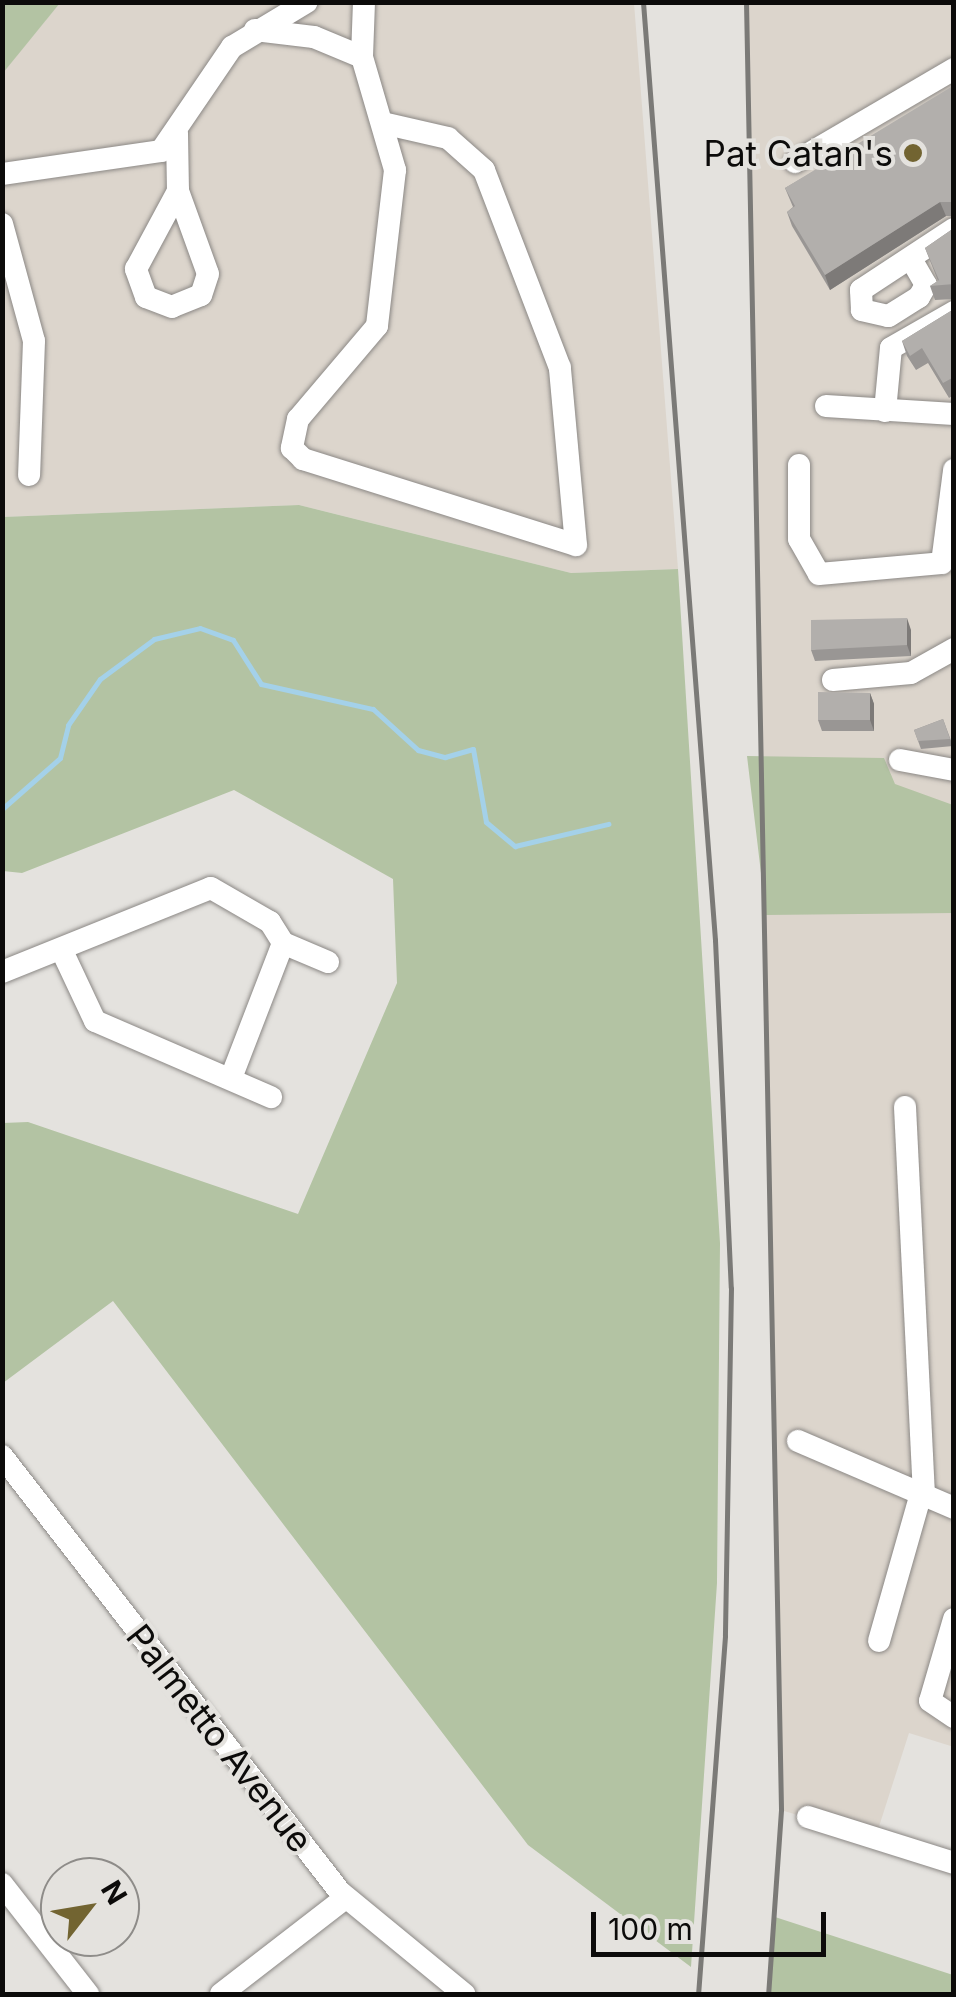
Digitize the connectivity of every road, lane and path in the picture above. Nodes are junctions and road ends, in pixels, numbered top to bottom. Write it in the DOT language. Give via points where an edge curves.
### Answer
graph roads {
  1 [pos="307,2"];
  2 [pos="364,2"];
  3 [pos="252,30"];
  4 [pos="362,58"];
  5 [pos="954,69"];
  6 [pos="386,124"];
  7 [pos="176,134"];
  8 [pos="795,162"];
  9 [pos="2,174"];
  10 [pos="178,190"];
  11 [pos="2,224"];
  12 [pos="954,229"];
  13 [pos="911,259"];
  14 [pos="954,312"];
  15 [pos="826,406"];
  16 [pos="885,411"];
  17 [pos="954,414"];
  18 [pos="799,465"];
  19 [pos="954,470"];
  20 [pos="29,475"];
  21 [pos="954,649"];
  22 [pos="833,680"];
  23 [pos="900,760"];
  24 [pos="954,770"];
  25 [pos="283,942"];
  26 [pos="63,953"];
  27 [pos="328,962"];
  28 [pos="2,972"];
  29 [pos="231,1078"];
  30 [pos="271,1097"];
  31 [pos="905,1106"];
  32 [pos="798,1441"];
  33 [pos="2,1456"];
  34 [pos="923,1494"];
  35 [pos="954,1508"];
  36 [pos="954,1619"];
  37 [pos="879,1641"];
  38 [pos="954,1716"];
  39 [pos="808,1818"];
  40 [pos="954,1863"];
  41 [pos="2,1884"];
  42 [pos="345,1898"];
  43 [pos="88,1994"];
  44 [pos="221,1994"];
  45 [pos="464,1994"];
  1 -- 3 [label="street"];
  2 -- 4 [label="street"];
  3 -- 4 [label="street" via="314,37"];
  3 -- 7 [label="street" via="214,66"];
  4 -- 6 [label="street"];
  5 -- 8 [label="street"];
  6 -- 6 [label="street" via="448,138 484,170 560,368 576,545 303,459 292,448 298,419 377,326 395,170"];
  7 -- 9 [label="street" via="160,151"];
  7 -- 10 [label="street"];
  10 -- 10 [label="street" via="208,274 201,295 172,308 146,298 136,269"];
  11 -- 20 [label="street" via="34,341"];
  12 -- 13 [label="street"];
  14 -- 16 [label="street" via="892,348"];
  15 -- 16 [label="street"];
  16 -- 17 [label="street"];
  18 -- 19 [label="street" via="799,539 819,574 942,563"];
  21 -- 22 [label="street" via="910,673"];
  23 -- 24 [label="street"];
  25 -- 26 [label="street" via="270,922 211,888"];
  25 -- 27 [label="street"];
  25 -- 29 [label="street"];
  26 -- 28 [label="street"];
  26 -- 29 [label="street" via="96,1020"];
  29 -- 30 [label="street"];
  31 -- 34 [label="street"];
  32 -- 34 [label="street"];
  33 -- 42 [label="street, Palmetto Avenue"];
  34 -- 35 [label="street"];
  34 -- 37 [label="street"];
  36 -- 38 [label="street" via="930,1701"];
  39 -- 40 [label="street"];
  41 -- 43 [label="street"];
  42 -- 44 [label="street"];
  42 -- 45 [label="street, Palmetto Avenue"];
}
